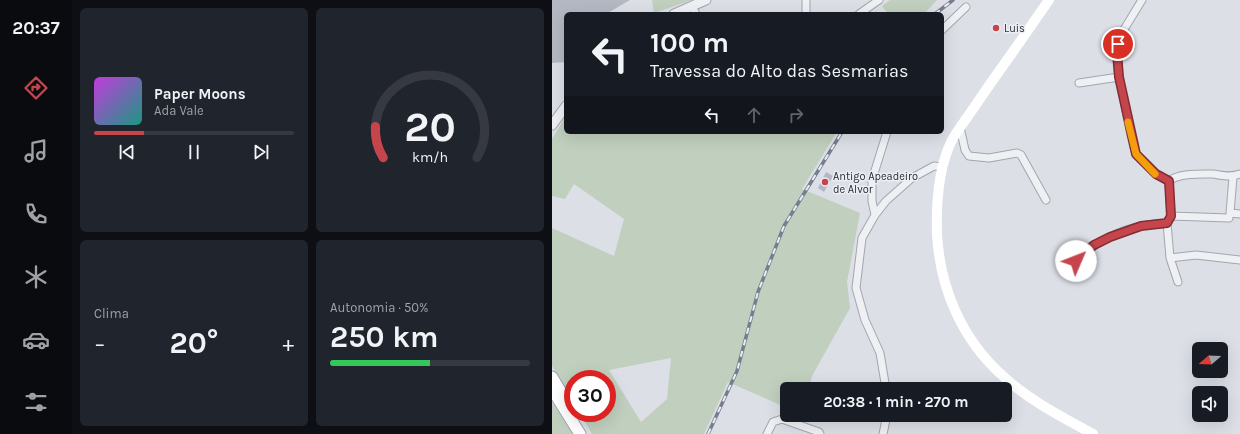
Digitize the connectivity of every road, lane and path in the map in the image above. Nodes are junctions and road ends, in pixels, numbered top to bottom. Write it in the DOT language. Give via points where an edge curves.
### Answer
graph roads {
  1 [pos="706,0"];
  2 [pos="806,0"];
  3 [pos="879,0"];
  4 [pos="1049,0"];
  5 [pos="1142,0"];
  6 [pos="966,7"];
  7 [pos="694,10"];
  8 [pos="684,12"];
  9 [pos="806,12"];
  10 [pos="862,12"];
  11 [pos="944,28"];
  12 [pos="1119,77"];
  13 [pos="1079,84"];
  14 [pos="564,109"];
  15 [pos="552,126"];
  16 [pos="960,127"];
  17 [pos="886,134"];
  18 [pos="943,167"];
  19 [pos="1240,174"];
  20 [pos="1233,177"];
  21 [pos="1169,181"];
  22 [pos="1046,200"];
  23 [pos="1240,214"];
  24 [pos="875,215"];
  25 [pos="1171,216"];
  26 [pos="1229,218"];
  27 [pos="1167,223"];
  28 [pos="1170,258"];
  29 [pos="1240,260"];
  30 [pos="1082,267"];
  31 [pos="1178,282"];
  32 [pos="552,377"];
  33 [pos="885,382"];
  34 [pos="552,389"];
  35 [pos="564,396"];
  36 [pos="580,422"];
  37 [pos="886,422"];
  38 [pos="580,434"];
  39 [pos="587,434"];
  40 [pos="767,434"];
  41 [pos="820,434"];
  42 [pos="883,434"];
  43 [pos="1093,434"];
  1 -- 7 [label="street"];
  2 -- 9 [label="street"];
  3 -- 10 [label="street"];
  4 -- 16 [label="main road"];
  5 -- 12 [label="street" via="1120,36 1117,53"];
  6 -- 11 [label="street"];
  7 -- 8 [label="street"];
  12 -- 13 [label="street"];
  12 -- 21 [label="street" via="1136,154 1156,174"];
  14 -- 15 [label="street"];
  16 -- 18 [label="main road" via="951,142"];
  16 -- 22 [label="street" via="965,150 969,156 990,158 1017,153 1022,155"];
  17 -- 24 [label="street" via="872,180"];
  18 -- 24 [label="street" via="934,166 912,178 886,201"];
  18 -- 43 [label="main road" via="936,214 938,242 942,272 958,319 984,356 1004,377 1021,391"];
  19 -- 20 [label="street"];
  20 -- 21 [label="street" via="1213,174 1186,175"];
  20 -- 26 [label="street"];
  21 -- 25 [label="street"];
  23 -- 26 [label="street"];
  24 -- 33 [label="street" via="862,238 856,288 865,320 880,352"];
  25 -- 26 [label="street"];
  25 -- 27 [label="street"];
  27 -- 28 [label="street"];
  27 -- 30 [label="street" via="1141,226 1094,245 1077,258 1076,261"];
  28 -- 29 [label="street" via="1196,255"];
  28 -- 31 [label="street"];
  32 -- 35 [label="main road"];
  34 -- 38 [label="main road"];
  36 -- 39 [label="main road"];
  37 -- 42 [label="street"];
  40 -- 41 [label="street" via="773,422 782,419"];
}
